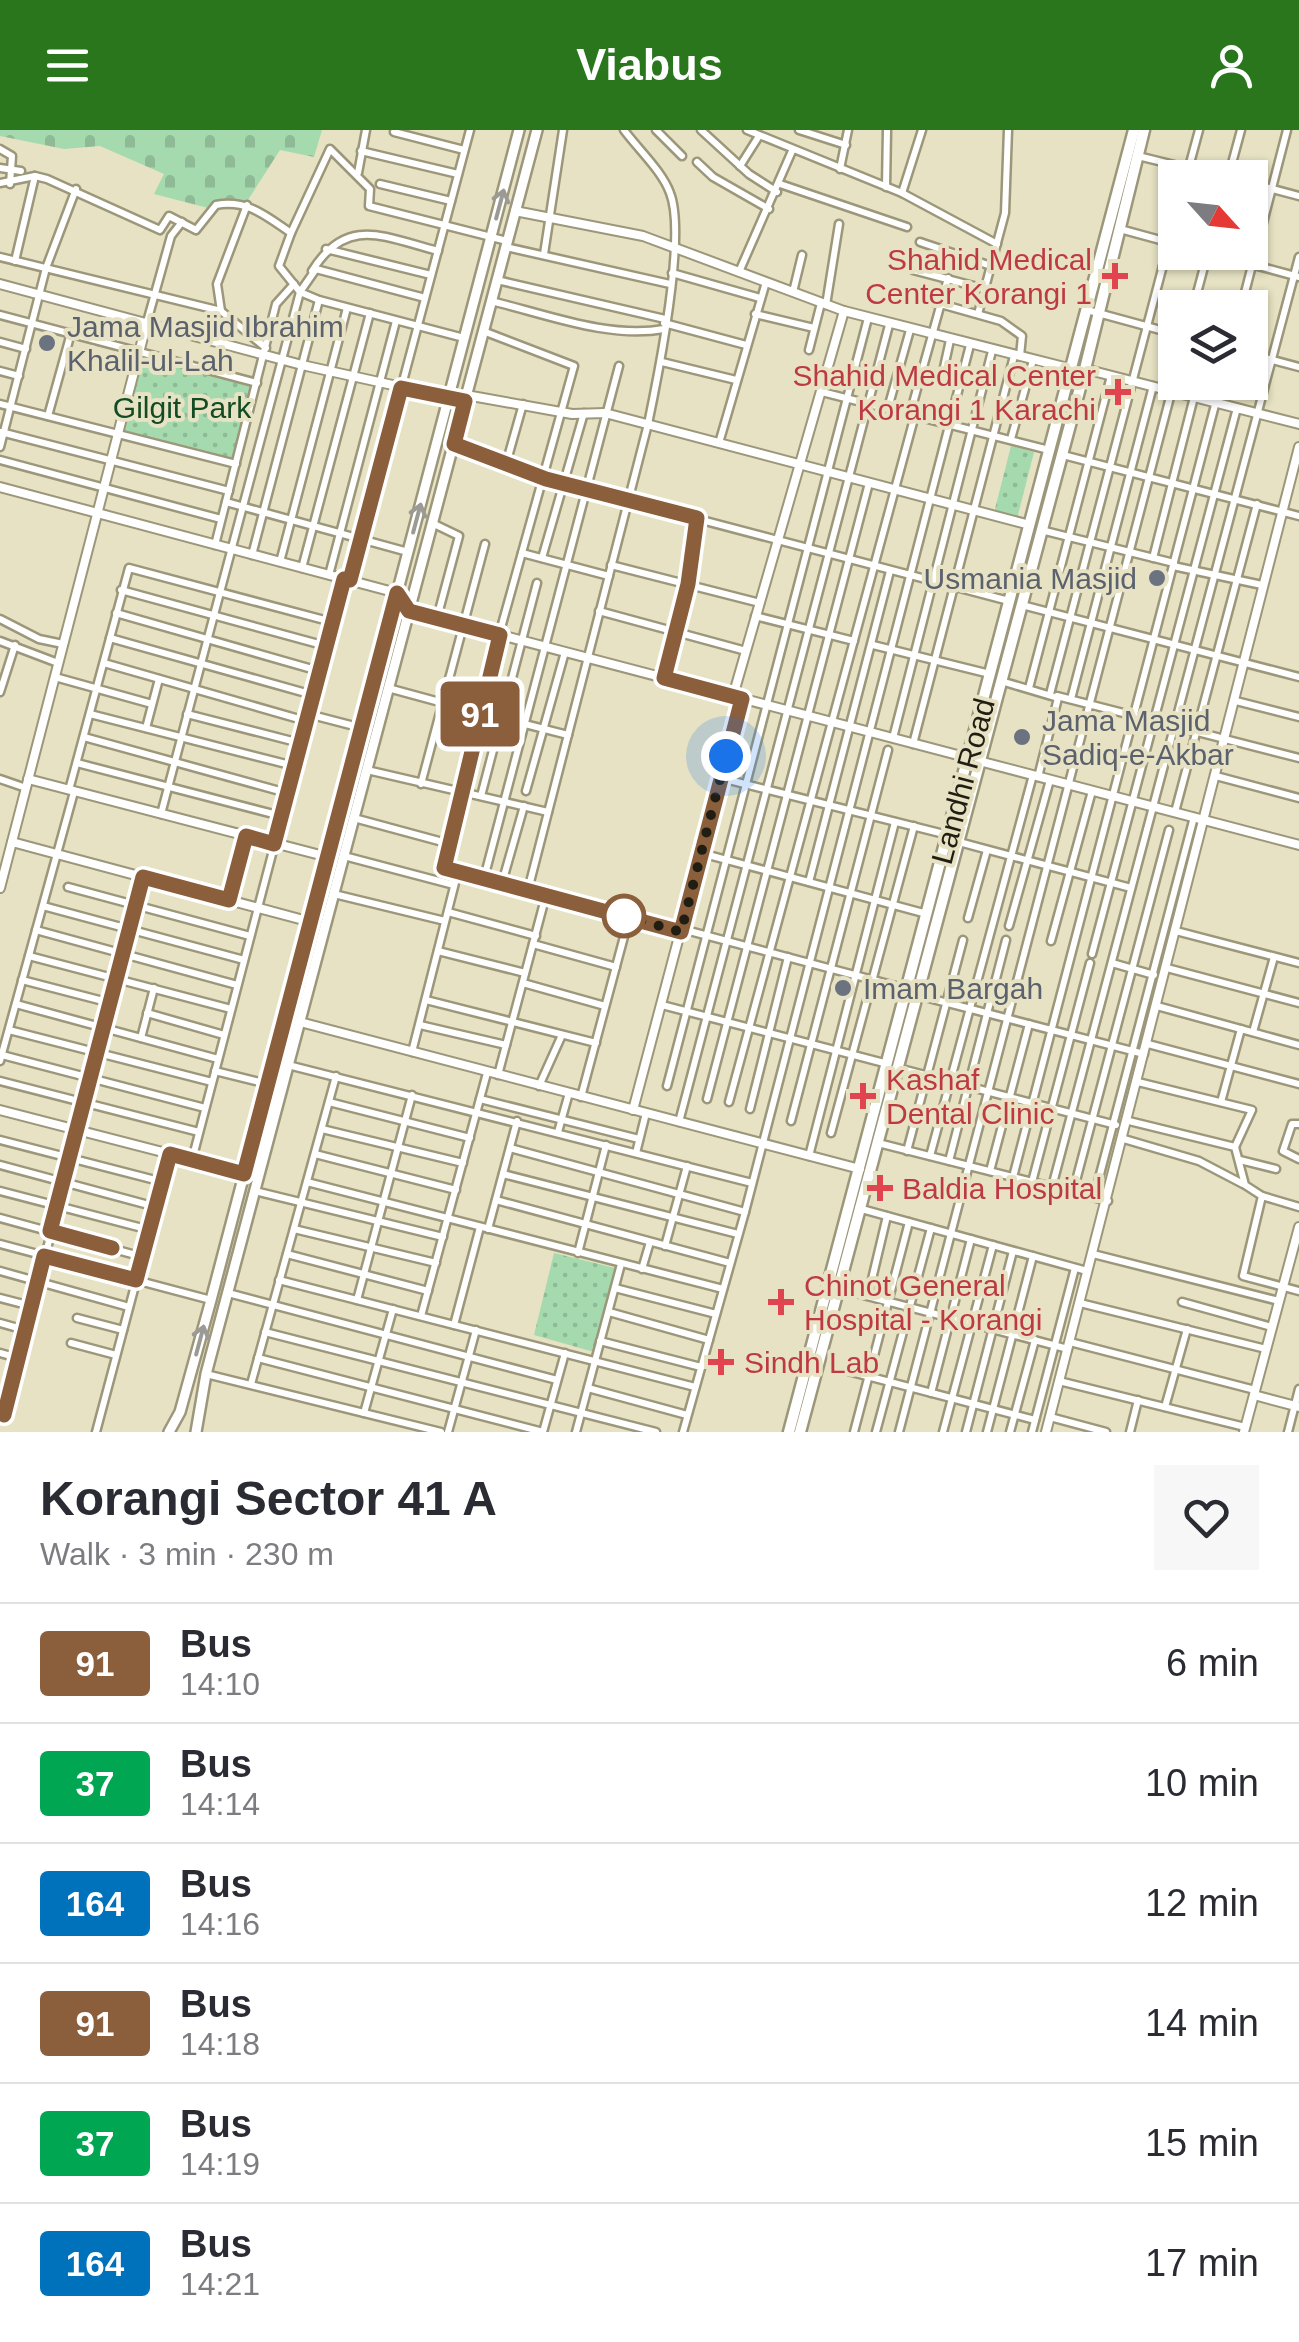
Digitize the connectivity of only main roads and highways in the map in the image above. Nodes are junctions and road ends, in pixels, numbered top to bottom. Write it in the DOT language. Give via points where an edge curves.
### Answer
graph roads {
  1 [pos="518,130"];
  2 [pos="1134,130"];
  3 [pos="1144,130"];
  4 [pos="536,132"];
  5 [pos="1093,312"];
  6 [pos="954,838"];
  7 [pos="913,992"];
  8 [pos="893,1066"];
  9 [pos="169,1432"];
  10 [pos="196,1432"];
  11 [pos="789,1432"];
  12 [pos="800,1432"];
  9 -- 1 [label="main road, one-way" via="211,1300"];
  2 -- 5 [label="main road, Landhi Road"];
  3 -- 5 [label="main road, Landhi Road"];
  4 -- 10 [label="main road" via="206,1374"];
  5 -- 6 [label="main road, Landhi Road"];
  6 -- 7 [label="main road, Landhi Road"];
  6 -- 7 [label="main road, Landhi Road"];
  7 -- 8 [label="main road, Landhi Road"];
  8 -- 11 [label="main road, Landhi Road"];
  8 -- 12 [label="main road, Landhi Road"];
}
